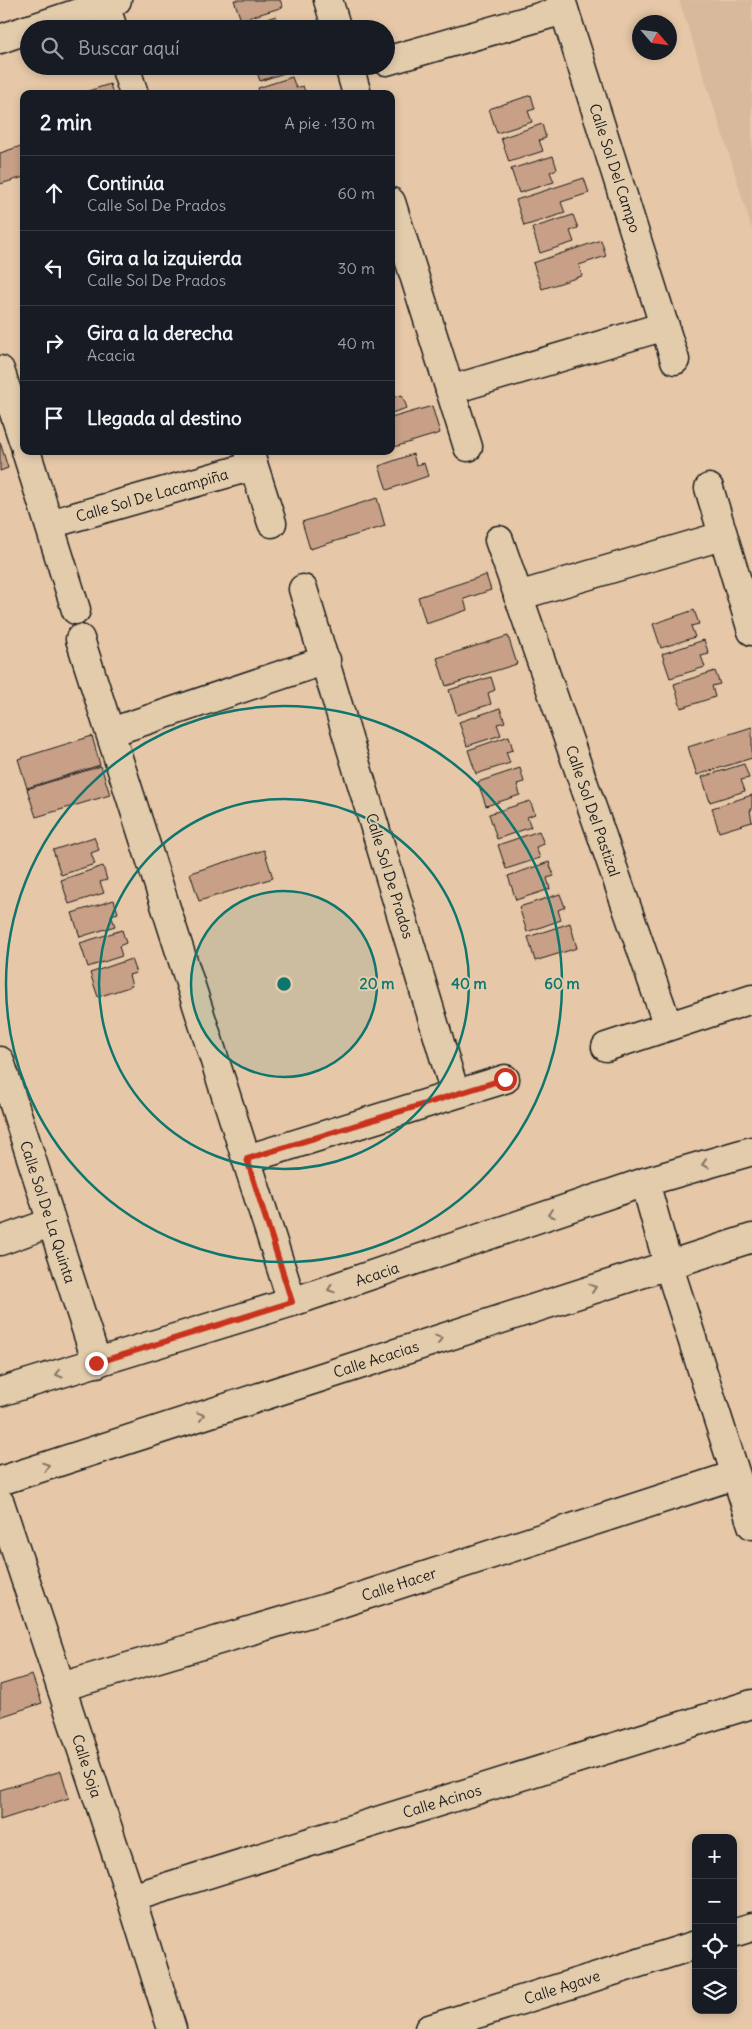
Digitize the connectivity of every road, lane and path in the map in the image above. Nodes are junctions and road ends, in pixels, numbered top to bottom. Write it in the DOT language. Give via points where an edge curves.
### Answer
graph roads {
  1 [pos="328,0"];
  2 [pos="563,5"];
  3 [pos="112,11"];
  4 [pos="70,20"];
  5 [pos="334,20"];
  6 [pos="20,32"];
  7 [pos="0,39"];
  8 [pos="395,58"];
  9 [pos="128,75"];
  10 [pos="133,90"];
  11 [pos="395,215"];
  12 [pos="665,326"];
  13 [pos="675,360"];
  14 [pos="0,370"];
  15 [pos="450,390"];
  16 [pos="20,431"];
  17 [pos="468,447"];
  18 [pos="27,455"];
  19 [pos="251,459"];
  20 [pos="709,488"];
  21 [pos="272,523"];
  22 [pos="50,524"];
  23 [pos="722,536"];
  24 [pos="499,540"];
  25 [pos="303,589"];
  26 [pos="518,596"];
  27 [pos="76,610"];
  28 [pos="752,631"];
  29 [pos="80,638"];
  30 [pos="326,660"];
  31 [pos="111,732"];
  32 [pos="752,999"];
  33 [pos="668,1026"];
  34 [pos="606,1047"];
  35 [pos="0,1061"];
  36 [pos="505,1079"];
  37 [pos="455,1092"];
  38 [pos="752,1150"];
  39 [pos="247,1159"];
  40 [pos="645,1182"];
  41 [pos="50,1223"];
  42 [pos="752,1238"];
  43 [pos="0,1241"];
  44 [pos="668,1264"];
  45 [pos="292,1302"];
  46 [pos="96,1363"];
  47 [pos="0,1392"];
  48 [pos="736,1475"];
  49 [pos="0,1481"];
  50 [pos="0,1503"];
  51 [pos="752,1525"];
  52 [pos="61,1687"];
  53 [pos="752,1704"];
  54 [pos="131,1898"];
  55 [pos="752,1928"];
  56 [pos="737,1932"];
  57 [pos="692,1946"];
  58 [pos="172,2029"];
  59 [pos="429,2029"];
  1 -- 5 [label="street"];
  2 -- 8 [label="street, Calle Sol Del Campo"];
  2 -- 12 [label="street, Calle Sol Del Campo"];
  3 -- 4 [label="street"];
  6 -- 7 [label="street"];
  9 -- 10 [label="street"];
  11 -- 15 [label="street"];
  12 -- 13 [label="street, Calle Sol Del Campo"];
  12 -- 15 [label="street"];
  14 -- 16 [label="street"];
  15 -- 17 [label="street"];
  18 -- 22 [label="street"];
  19 -- 21 [label="street, Calle Sol De Lacampiña"];
  19 -- 22 [label="street, Calle Sol De Lacampiña"];
  20 -- 23 [label="street"];
  22 -- 27 [label="street"];
  23 -- 26 [label="street"];
  23 -- 28 [label="street"];
  24 -- 26 [label="street, Calle Sol Del Pastizal"];
  25 -- 30 [label="street, Calle Sol De Prados"];
  26 -- 33 [label="street, Calle Sol Del Pastizal"];
  29 -- 31 [label="street"];
  30 -- 31 [label="street"];
  30 -- 37 [label="street, Calle Sol De Prados"];
  31 -- 39 [label="street"];
  32 -- 33 [label="street"];
  33 -- 34 [label="street"];
  35 -- 41 [label="street, Calle Sol De La Quinta"];
  36 -- 37 [label="street"];
  37 -- 39 [label="street"];
  38 -- 40 [label="street, Acacia, one-way"];
  39 -- 45 [label="street"];
  40 -- 44 [label="street"];
  40 -- 45 [label="street, Acacia, one-way"];
  41 -- 43 [label="street"];
  41 -- 46 [label="street, Calle Sol De La Quinta"];
  42 -- 44 [label="street, Calle Acacias"];
  44 -- 48 [label="street"];
  49 -- 44 [label="street, Calle Acacias, one-way"];
  45 -- 46 [label="street, Acacia"];
  46 -- 47 [label="street, Acacia, one-way"];
  48 -- 51 [label="street"];
  48 -- 52 [label="street, Calle Hacer" via="326,1608"];
  50 -- 52 [label="street, Calle Soja"];
  52 -- 54 [label="street, Calle Soja"];
  53 -- 54 [label="street, Calle Acinos"];
  54 -- 58 [label="street, Calle Soja"];
  55 -- 56 [label="street"];
  57 -- 59 [label="street, Calle Agave"];
}
